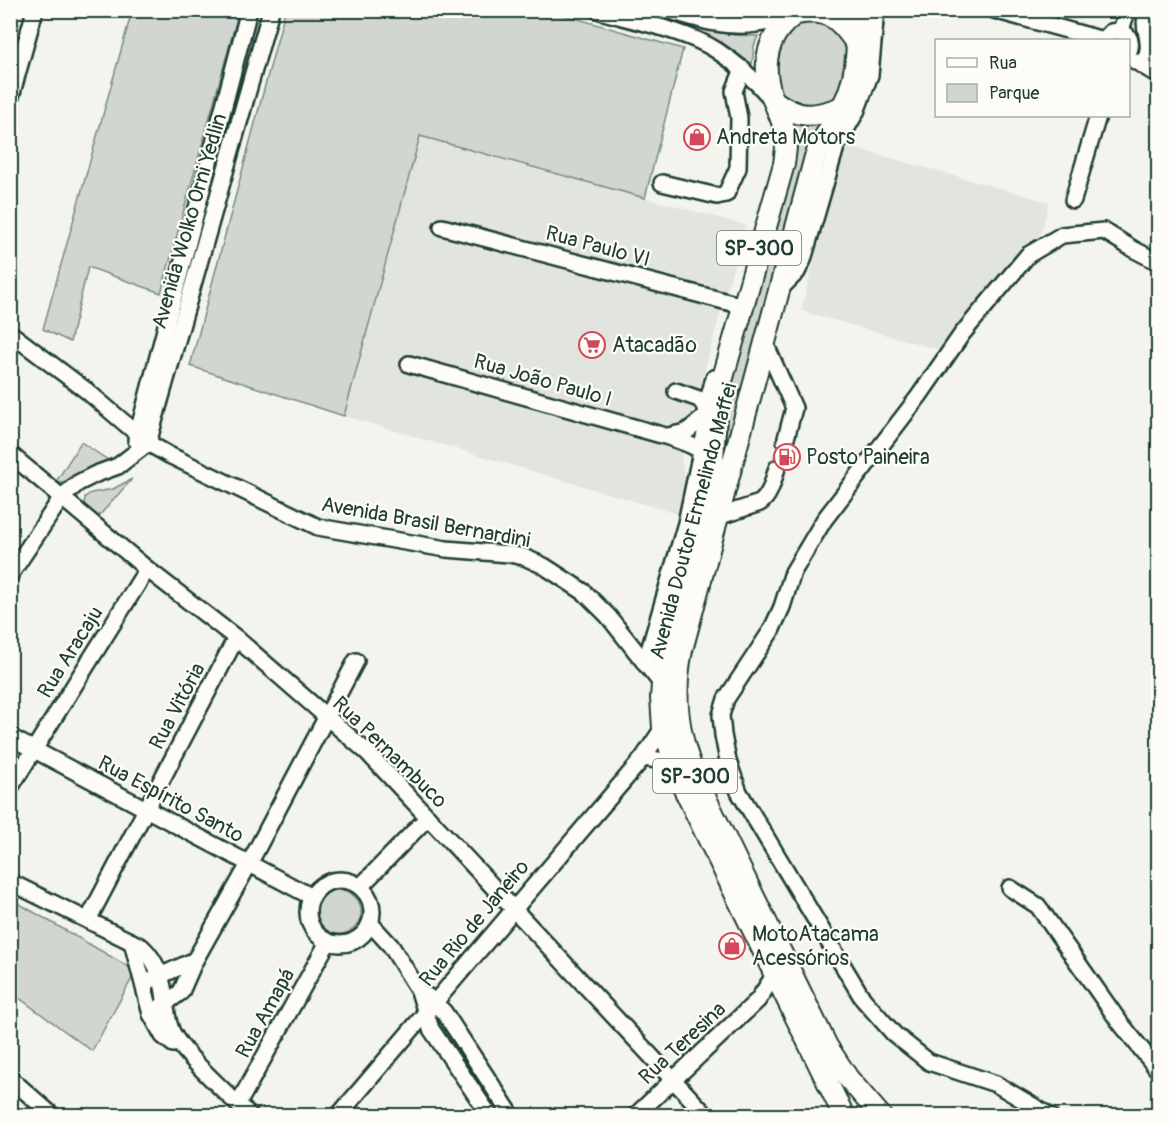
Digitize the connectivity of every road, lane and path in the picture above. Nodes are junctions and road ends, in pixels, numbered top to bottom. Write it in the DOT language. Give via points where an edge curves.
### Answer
graph roads {
  1 [pos="35,10"];
  2 [pos="249,10"];
  3 [pos="271,10"];
  4 [pos="597,10"];
  5 [pos="667,10"];
  6 [pos="859,10"];
  7 [pos="876,10"];
  8 [pos="994,10"];
  9 [pos="1126,10"];
  10 [pos="1147,10"];
  11 [pos="800,12"];
  12 [pos="1121,31"];
  13 [pos="1099,39"];
  14 [pos="1104,39"];
  15 [pos="857,45"];
  16 [pos="1130,51"];
  17 [pos="1130,57"];
  18 [pos="1143,65"];
  19 [pos="743,69"];
  20 [pos="1158,75"];
  21 [pos="10,100"];
  22 [pos="773,100"];
  23 [pos="842,107"];
  24 [pos="1098,117"];
  25 [pos="662,183"];
  26 [pos="1072,200"];
  27 [pos="442,227"];
  28 [pos="1158,262"];
  29 [pos="779,290"];
  30 [pos="743,306"];
  31 [pos="10,333"];
  32 [pos="765,343"];
  33 [pos="730,352"];
  34 [pos="409,364"];
  35 [pos="711,389"];
  36 [pos="676,392"];
  37 [pos="693,396"];
  38 [pos="706,417"];
  39 [pos="665,436"];
  40 [pos="142,438"];
  41 [pos="785,442"];
  42 [pos="10,454"];
  43 [pos="708,455"];
  44 [pos="777,468"];
  45 [pos="62,497"];
  46 [pos="717,517"];
  47 [pos="147,569"];
  48 [pos="10,575"];
  49 [pos="236,638"];
  50 [pos="356,661"];
  51 [pos="645,664"];
  52 [pos="661,683"];
  53 [pos="326,717"];
  54 [pos="663,728"];
  55 [pos="10,737"];
  56 [pos="34,750"];
  57 [pos="643,758"];
  58 [pos="673,762"];
  59 [pos="10,788"];
  60 [pos="146,810"];
  61 [pos="428,817"];
  62 [pos="249,864"];
  63 [pos="10,882"];
  64 [pos="360,887"];
  65 [pos="1010,888"];
  66 [pos="312,897"];
  67 [pos="514,909"];
  68 [pos="88,920"];
  69 [pos="370,923"];
  70 [pos="132,942"];
  71 [pos="328,942"];
  72 [pos="151,955"];
  73 [pos="188,964"];
  74 [pos="775,974"];
  75 [pos="160,976"];
  76 [pos="144,983"];
  77 [pos="758,1000"];
  78 [pos="788,1000"];
  79 [pos="166,1005"];
  80 [pos="430,1008"];
  81 [pos="151,1014"];
  82 [pos="184,1049"];
  83 [pos="1158,1070"];
  84 [pos="10,1078"];
  85 [pos="674,1080"];
  86 [pos="238,1104"];
  87 [pos="352,1109"];
  88 [pos="53,1116"];
  89 [pos="250,1116"];
  90 [pos="338,1116"];
  91 [pos="490,1116"];
  92 [pos="512,1116"];
  93 [pos="635,1116"];
  94 [pos="707,1116"];
  95 [pos="844,1116"];
  96 [pos="881,1116"];
  97 [pos="1050,1116"];
  1 -- 21 [label="street"];
  2 -- 40 [label="street, Avenida Wolko Orni Yedlin"];
  3 -- 40 [label="street, Avenida Wolko Orni Yedlin"];
  4 -- 19 [label="street" via="681,34 714,49"];
  5 -- 11 [label="street" via="741,26"];
  6 -- 15 [label="main road, Avenida Doutor Ermelindo Maffei / SP-300"];
  7 -- 29 [label="street" via="873,55 865,91 836,147 803,260"];
  8 -- 13 [label="street"];
  9 -- 12 [label="street"];
  10 -- 18 [label="street" via="1144,20 1149,54"];
  11 -- 15 [label="main road" via="826,14 839,21"];
  11 -- 22 [label="main road, Avenida Doutor Ermelindo Maffei / SP-300" via="778,29 769,48 767,81"];
  12 -- 14 [label="street" via="1111,32"];
  12 -- 16 [label="street" via="1131,40"];
  15 -- 23 [label="main road, Avenida Doutor Ermelindo Maffei / SP-300" via="852,79"];
  17 -- 18 [label="street"];
  18 -- 20 [label="street"];
  19 -- 22 [label="street"];
  19 -- 25 [label="street" via="734,91 739,118 738,168 726,194 717,196"];
  22 -- 23 [label="main road" via="806,116"];
  22 -- 30 [label="main road, Avenida Doutor Ermelindo Maffei / SP-300" via="786,137 784,164"];
  23 -- 29 [label="main road, Avenida Doutor Ermelindo Maffei / SP-300" via="815,157"];
  24 -- 26 [label="street"];
  27 -- 30 [label="street, Rua Paulo VI"];
  28 -- 97 [label="street" via="1104,231 1062,235 1028,255 962,334 824,520 793,572 771,631 737,680 721,715 728,761 739,792 863,999 894,1034 929,1062 996,1084"];
  29 -- 32 [label="main road, Avenida Doutor Ermelindo Maffei / SP-300"];
  30 -- 33 [label="main road, Avenida Doutor Ermelindo Maffei / SP-300"];
  31 -- 40 [label="street, Avenida Brasil Bernardini"];
  32 -- 41 [label="street" via="794,408"];
  32 -- 46 [label="main road, Avenida Doutor Ermelindo Maffei / SP-300"];
  33 -- 35 [label="street" via="719,361"];
  33 -- 43 [label="main road, Avenida Doutor Ermelindo Maffei / SP-300"];
  34 -- 39 [label="street, Rua João Paulo I"];
  35 -- 37 [label="street"];
  35 -- 38 [label="street"];
  36 -- 37 [label="street"];
  37 -- 38 [label="street" via="699,399"];
  38 -- 39 [label="street" via="686,432"];
  38 -- 43 [label="street"];
  39 -- 43 [label="street, Rua João Paulo I"];
  40 -- 45 [label="street" via="135,454 78,483"];
  40 -- 51 [label="street, Avenida Brasil Bernardini" via="318,527 446,549 524,557 584,592"];
  42 -- 45 [label="street, Rua Pernambuco"];
  43 -- 51 [label="street"];
  43 -- 52 [label="main road, Avenida Doutor Ermelindo Maffei / SP-300" via="711,491 664,658"];
  44 -- 46 [label="street" via="764,500"];
  45 -- 47 [label="street, Rua Pernambuco"];
  45 -- 48 [label="street"];
  46 -- 96 [label="main road, Avenida Doutor Ermelindo Maffei / SP-300" via="678,668 677,712 682,740 694,776 827,1046"];
  47 -- 49 [label="street, Rua Pernambuco"];
  47 -- 56 [label="street, Rua Aracaju"];
  49 -- 53 [label="street, Rua Pernambuco"];
  49 -- 60 [label="street, Rua Vitória"];
  50 -- 53 [label="street"];
  51 -- 52 [label="street, Avenida Brasil Bernardini"];
  52 -- 54 [label="main road, Avenida Doutor Ermelindo Maffei / SP-300"];
  53 -- 61 [label="street, Rua Pernambuco" via="367,752"];
  53 -- 62 [label="street"];
  54 -- 57 [label="street, Rua Rio de Janeiro"];
  54 -- 58 [label="main road, Avenida Doutor Ermelindo Maffei / SP-300"];
  55 -- 56 [label="street, Rua Espírito Santo"];
  56 -- 59 [label="street, Rua Aracaju"];
  56 -- 60 [label="street, Rua Espírito Santo"];
  57 -- 58 [label="street"];
  57 -- 67 [label="street, Rua Rio de Janeiro"];
  58 -- 74 [label="main road, Avenida Doutor Ermelindo Maffei / SP-300"];
  60 -- 62 [label="street, Rua Espírito Santo"];
  60 -- 68 [label="street, Rua Vitória"];
  61 -- 64 [label="street"];
  61 -- 67 [label="street, Rua Pernambuco"];
  62 -- 66 [label="street, Rua Espírito Santo"];
  62 -- 73 [label="street"];
  63 -- 68 [label="street"];
  64 -- 66 [label="street" via="333,880"];
  64 -- 69 [label="street" via="370,900"];
  65 -- 83 [label="street" via="1038,906"];
  66 -- 71 [label="street" via="308,911 311,926"];
  67 -- 80 [label="street, Rua Rio de Janeiro"];
  67 -- 85 [label="street, Rua Pernambuco"];
  68 -- 70 [label="street"];
  69 -- 71 [label="street" via="353,942"];
  69 -- 80 [label="street" via="391,946"];
  70 -- 72 [label="street"];
  70 -- 76 [label="street"];
  71 -- 86 [label="street, Rua Amapá"];
  72 -- 73 [label="street"];
  72 -- 75 [label="street"];
  73 -- 75 [label="street"];
  73 -- 79 [label="street" via="181,992"];
  74 -- 77 [label="street, Rua Teresina"];
  74 -- 78 [label="main road, Avenida Doutor Ermelindo Maffei / SP-300"];
  75 -- 76 [label="street"];
  75 -- 79 [label="street"];
  76 -- 81 [label="street"];
  77 -- 78 [label="street, Rua Teresina"];
  77 -- 85 [label="street, Rua Teresina"];
  78 -- 95 [label="main road, Avenida Doutor Ermelindo Maffei / SP-300"];
  79 -- 81 [label="street"];
  79 -- 82 [label="street" via="170,1029"];
  80 -- 87 [label="street, Rua Rio de Janeiro"];
  80 -- 91 [label="street" via="430,1029"];
  80 -- 92 [label="street" via="444,1012"];
  81 -- 82 [label="street" via="163,1035"];
  82 -- 86 [label="street"];
  84 -- 88 [label="street"];
  85 -- 93 [label="street, Rua Teresina"];
  85 -- 94 [label="street, Rua Pernambuco"];
  86 -- 89 [label="street"];
  87 -- 90 [label="street, Rua Rio de Janeiro"];
}
